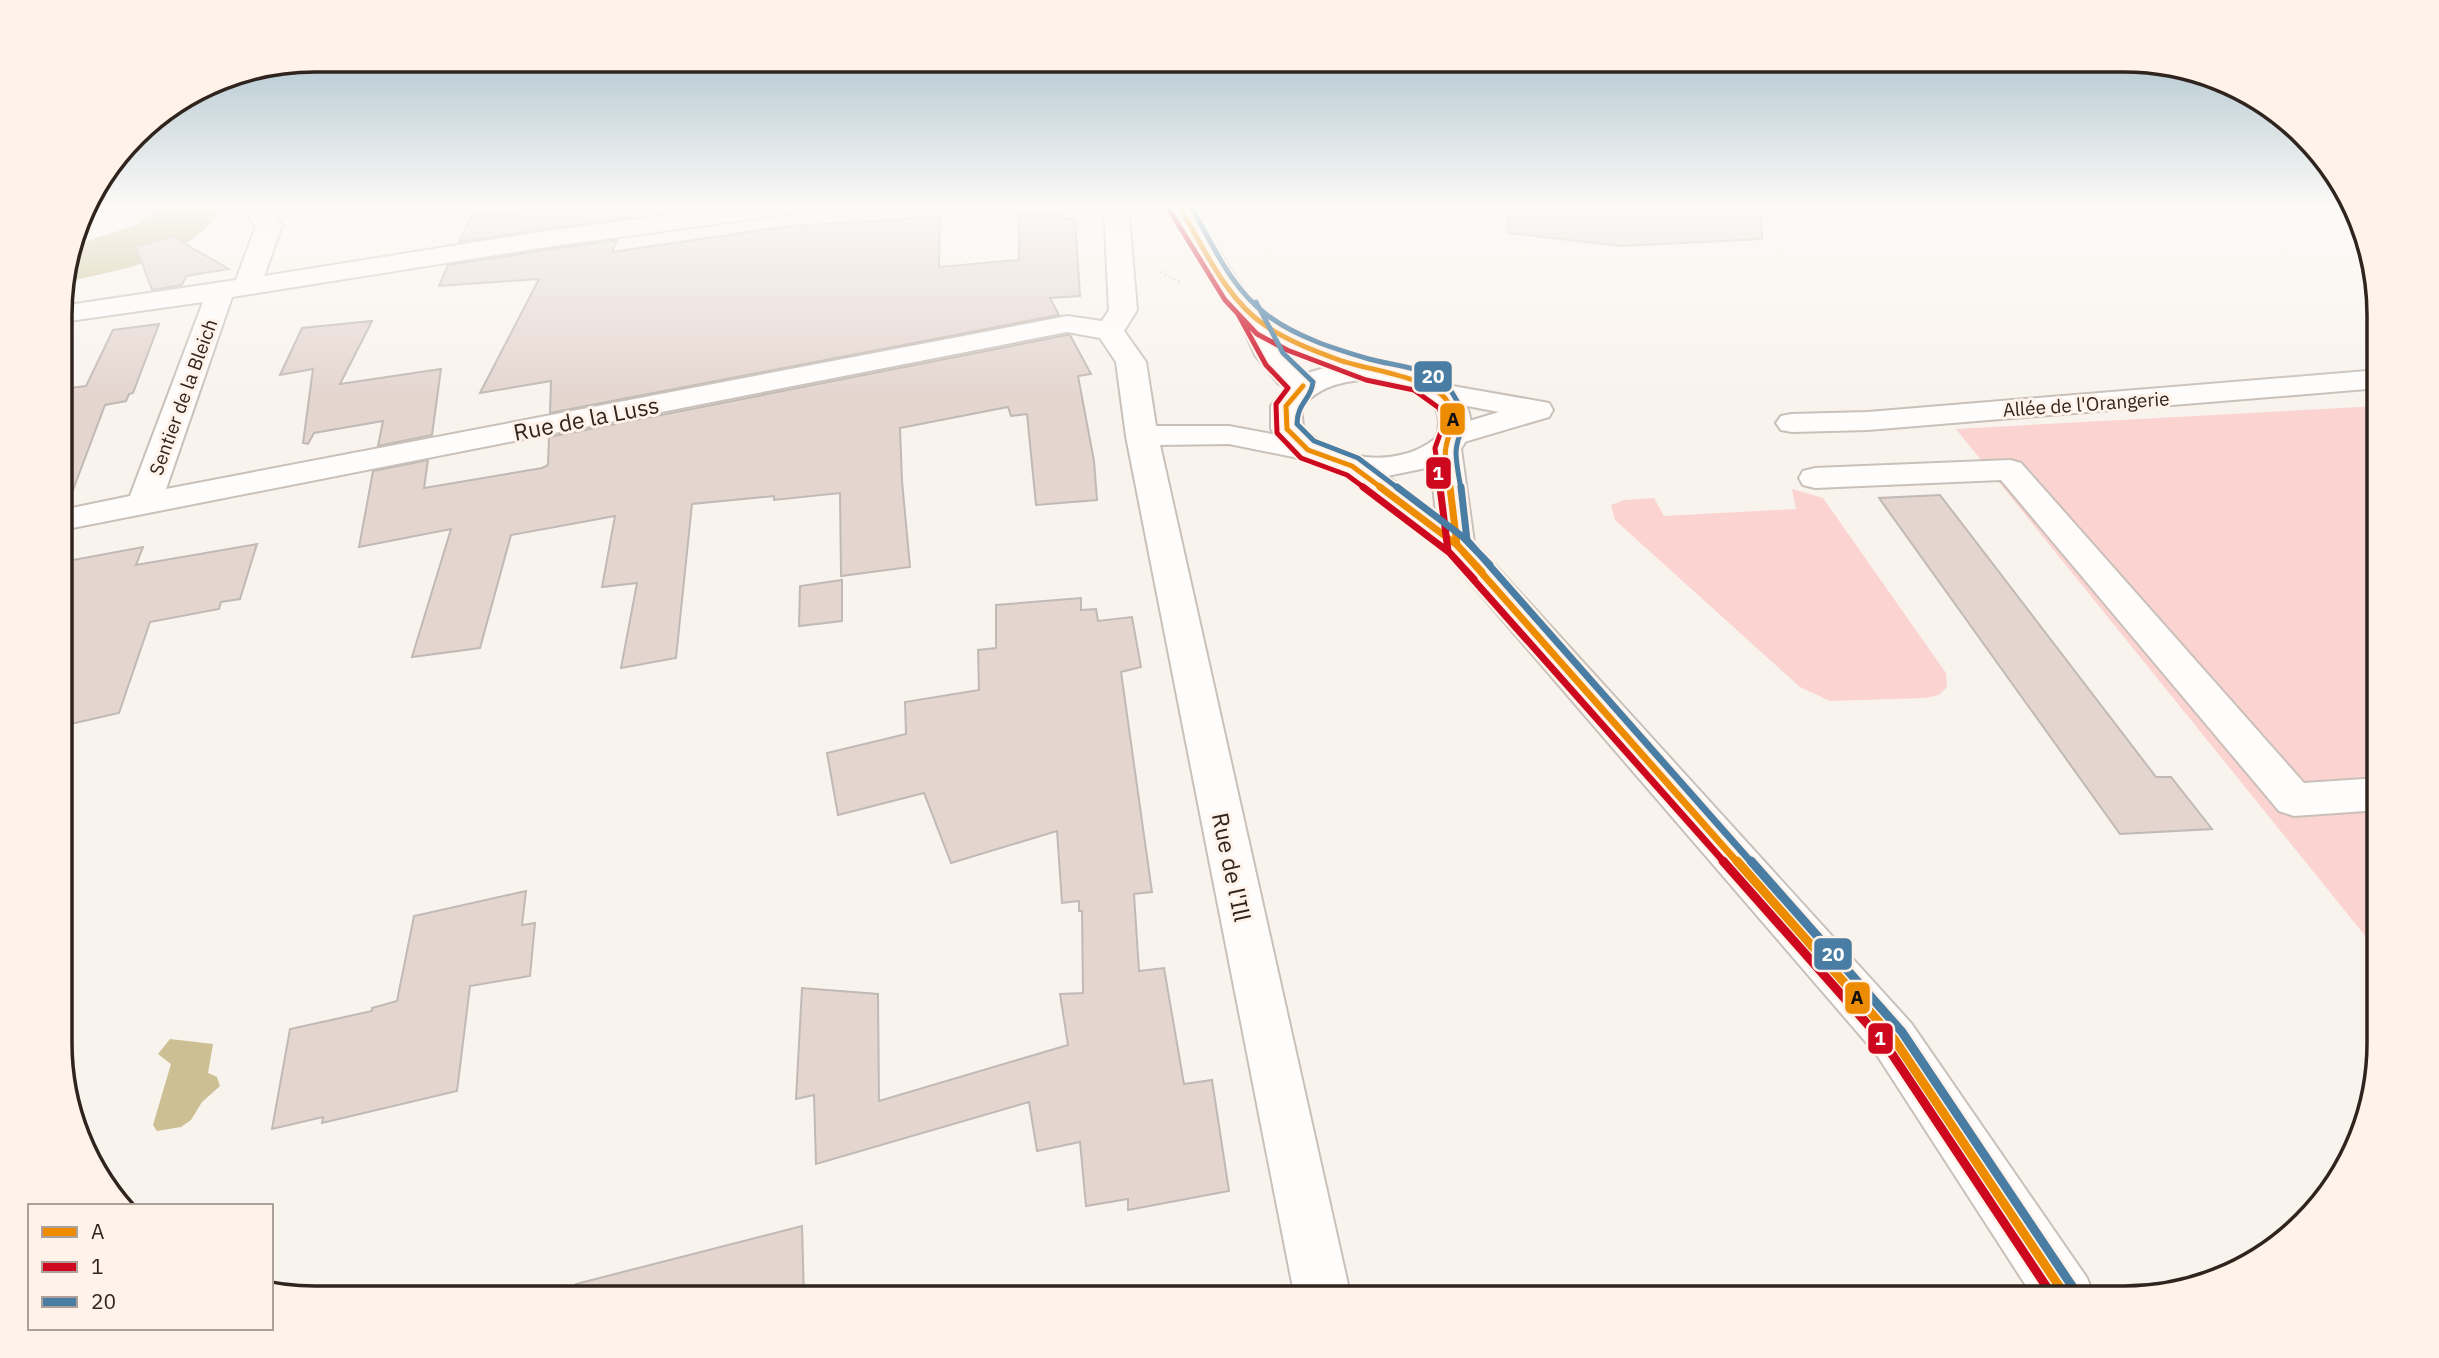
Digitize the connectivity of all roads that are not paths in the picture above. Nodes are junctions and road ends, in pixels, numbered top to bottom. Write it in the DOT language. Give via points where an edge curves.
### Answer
graph roads {
  1 [pos="245,269"];
  2 [pos="357,269"];
  3 [pos="1120,269"];
  4 [pos="1218,269"];
  5 [pos="234,289"];
  6 [pos="72,313"];
  7 [pos="1253,317"];
  8 [pos="1110,331"];
  9 [pos="1368,370"];
  10 [pos="2367,380"];
  11 [pos="1441,394"];
  12 [pos="1294,396"];
  13 [pos="1792,423"];
  14 [pos="1229,435"];
  15 [pos="1142,436"];
  16 [pos="1450,442"];
  17 [pos="1308,450"];
  18 [pos="1352,467"];
  19 [pos="1815,478"];
  20 [pos="144,504"];
  21 [pos="72,518"];
  22 [pos="1457,545"];
  23 [pos="2367,795"];
  24 [pos="1321,1286"];
  25 [pos="2059,1286"];
  1 -- 5 [label="street, Sentier de la Bleich"];
  2 -- 5 [label="street"];
  3 -- 8 [label="street" via="1123,310"];
  4 -- 7 [label="street"];
  5 -- 6 [label="street"];
  5 -- 20 [label="street, Sentier de la Bleich"];
  7 -- 9 [label="street" via="1302,346"];
  7 -- 12 [label="street" via="1270,355 1289,377"];
  8 -- 15 [label="street, Rue de l'Ill" via="1130,362"];
  8 -- 20 [label="street, Rue de la Luss" via="1067,324"];
  9 -- 11 [label="street" via="1409,377"];
  9 -- 12 [label="street" via="1332,374"];
  10 -- 13 [label="street, Allée de l'Orangerie" via="1868,421"];
  11 -- 16 [label="street" via="1455,414"];
  11 -- 16 [label="street" via="1538,410"];
  12 -- 14 [label="street"];
  12 -- 17 [label="street" via="1287,429"];
  14 -- 15 [label="street"];
  14 -- 17 [label="street"];
  15 -- 24 [label="street, Rue de l'Ill"];
  16 -- 18 [label="street" via="1406,466"];
  16 -- 22 [label="street"];
  17 -- 18 [label="street"];
  18 -- 22 [label="street"];
  19 -- 23 [label="street" via="2010,470 2294,800"];
  20 -- 21 [label="street, Rue de la Luss"];
  22 -- 25 [label="street" via="1894,1038"];
}
